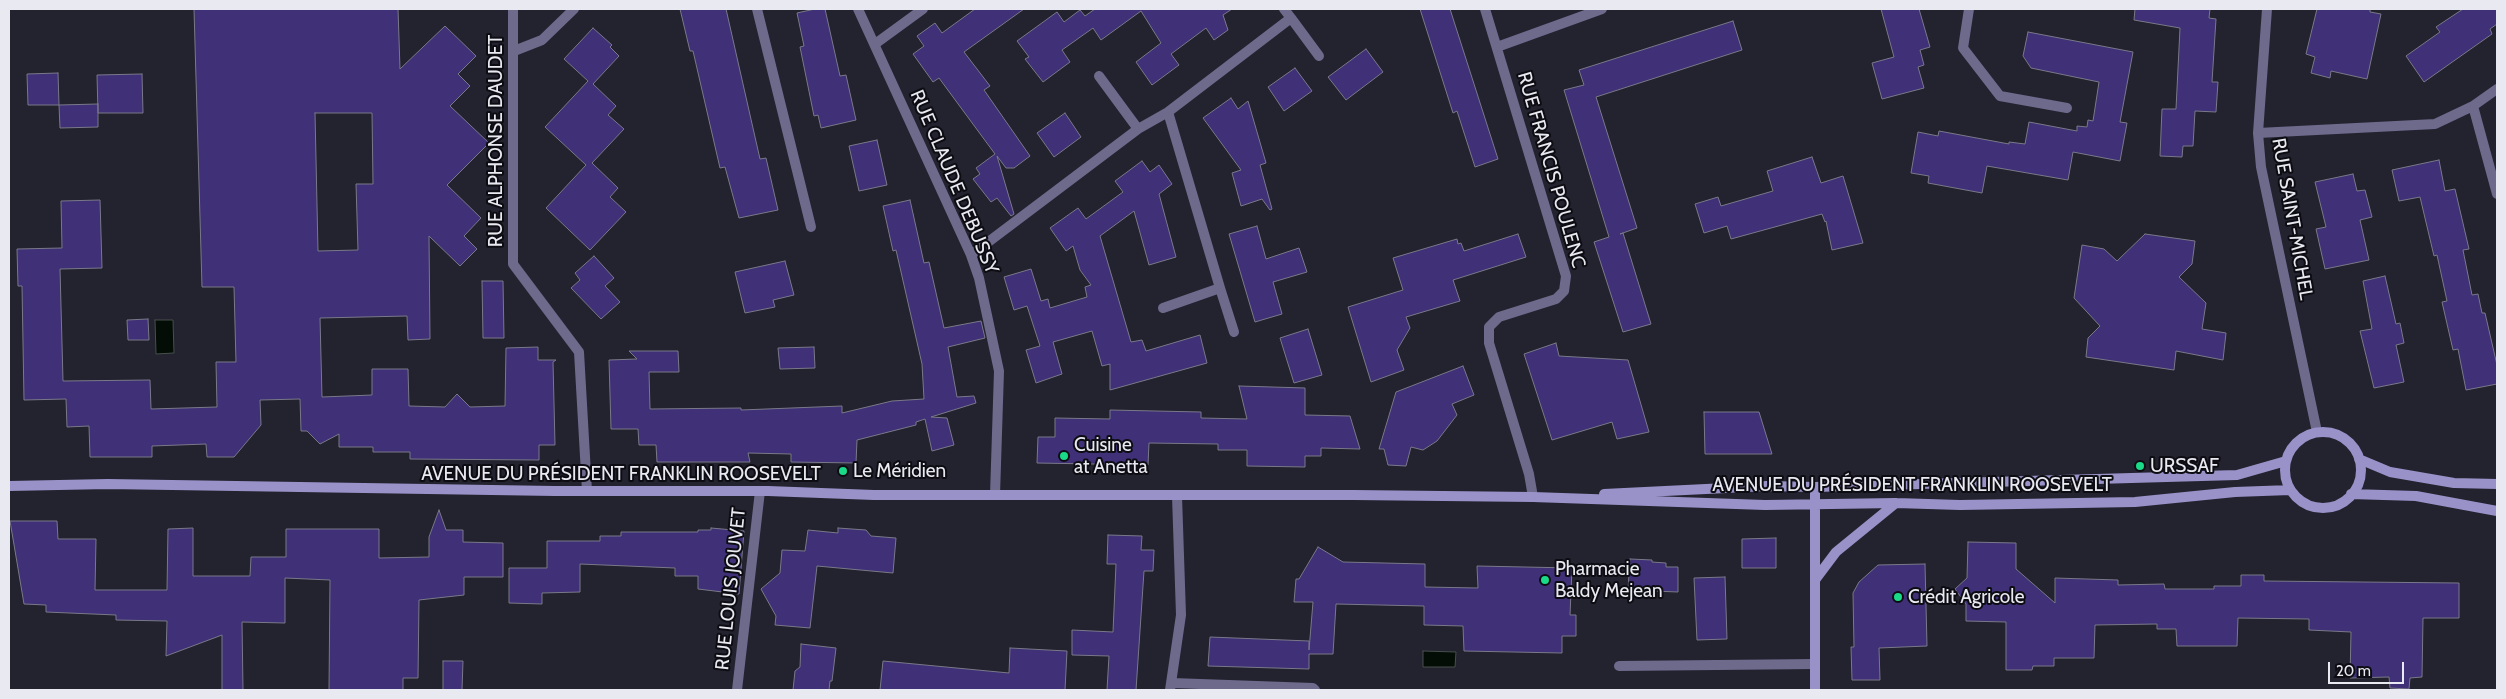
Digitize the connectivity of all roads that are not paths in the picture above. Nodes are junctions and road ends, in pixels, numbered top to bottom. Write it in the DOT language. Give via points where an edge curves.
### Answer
graph roads {
  1 [pos="513,9"];
  2 [pos="574,9"];
  3 [pos="757,9"];
  4 [pos="858,9"];
  5 [pos="923,9"];
  6 [pos="1284,9"];
  7 [pos="1485,9"];
  8 [pos="1602,9"];
  9 [pos="1969,9"];
  10 [pos="2268,9"];
  11 [pos="1291,18"];
  12 [pos="875,44"];
  13 [pos="1497,47"];
  14 [pos="514,51"];
  15 [pos="1319,56"];
  16 [pos="1099,76"];
  17 [pos="2497,89"];
  18 [pos="2472,106"];
  19 [pos="2067,108"];
  20 [pos="1168,112"];
  21 [pos="1138,129"];
  22 [pos="2258,133"];
  23 [pos="2497,194"];
  24 [pos="810,227"];
  25 [pos="971,255"];
  26 [pos="1220,288"];
  27 [pos="1163,308"];
  28 [pos="1234,332"];
  29 [pos="2317,432"];
  30 [pos="2359,459"];
  31 [pos="2286,461"];
  32 [pos="2497,484"];
  33 [pos="9,486"];
  34 [pos="1814,486"];
  35 [pos="2290,490"];
  36 [pos="587,491"];
  37 [pos="760,491"];
  38 [pos="2351,494"];
  39 [pos="995,495"];
  40 [pos="1177,496"];
  41 [pos="1533,497"];
  42 [pos="1815,504"];
  43 [pos="1896,504"];
  44 [pos="2497,511"];
  45 [pos="1815,580"];
  46 [pos="1815,664"];
  47 [pos="1619,666"];
  48 [pos="1171,686"];
  49 [pos="737,690"];
  50 [pos="1315,690"];
  51 [pos="1816,690"];
  1 -- 14 [label="street, RUE ALPHONSE DAUDET"];
  2 -- 14 [label="street" via="542,40"];
  3 -- 24 [label="street"];
  4 -- 12 [label="street, RUE CLAUDE DEBUSSY"];
  5 -- 12 [label="street"];
  6 -- 11 [label="street"];
  7 -- 13 [label="street, RUE FRANCIS POULENC"];
  8 -- 13 [label="street"];
  9 -- 19 [label="street" via="1963,48 2000,96"];
  10 -- 22 [label="street, RUE SAINT-MICHEL"];
  11 -- 15 [label="street"];
  11 -- 20 [label="street"];
  12 -- 25 [label="street, RUE CLAUDE DEBUSSY"];
  13 -- 41 [label="street, RUE FRANCIS POULENC" via="1566,276 1564,291 1556,299 1499,317 1489,327 1489,343"];
  14 -- 36 [label="street, RUE ALPHONSE DAUDET" via="513,264 579,352"];
  16 -- 21 [label="street"];
  17 -- 18 [label="street"];
  18 -- 22 [label="street" via="2435,124"];
  18 -- 23 [label="street"];
  20 -- 21 [label="street"];
  20 -- 26 [label="street"];
  21 -- 25 [label="street"];
  22 -- 29 [label="street, RUE SAINT-MICHEL" via="2261,167"];
  25 -- 39 [label="street, RUE CLAUDE DEBUSSY" via="999,371"];
  26 -- 27 [label="street"];
  26 -- 28 [label="street"];
  29 -- 30 [label="main road" via="2344,438"];
  29 -- 31 [label="main road" via="2303,437 2292,447"];
  30 -- 32 [label="main road" via="2390,472 2454,483"];
  30 -- 38 [label="main road" via="2361,472"];
  31 -- 34 [label="main road, AVENUE DU PRÉSIDENT FRANKLIN ROOSEVELT" via="2237,475"];
  31 -- 35 [label="main road" via="2285,476"];
  33 -- 36 [label="main road, AVENUE DU PRÉSIDENT FRANKLIN ROOSEVELT" via="108,484"];
  34 -- 41 [label="main road, AVENUE DU PRÉSIDENT FRANKLIN ROOSEVELT"];
  34 -- 42 [label="main road"];
  35 -- 38 [label="main road" via="2306,503 2327,507 2340,503"];
  35 -- 43 [label="main road, AVENUE DU PRÉSIDENT FRANKLIN ROOSEVELT" via="2135,502"];
  36 -- 37 [label="main road, AVENUE DU PRÉSIDENT FRANKLIN ROOSEVELT"];
  37 -- 39 [label="main road, AVENUE DU PRÉSIDENT FRANKLIN ROOSEVELT"];
  37 -- 49 [label="street, RUE LOUIS JOUVET"];
  38 -- 44 [label="main road" via="2416,496"];
  39 -- 40 [label="main road, AVENUE DU PRÉSIDENT FRANKLIN ROOSEVELT"];
  40 -- 41 [label="main road, AVENUE DU PRÉSIDENT FRANKLIN ROOSEVELT"];
  40 -- 48 [label="street" via="1181,615"];
  41 -- 42 [label="main road, AVENUE DU PRÉSIDENT FRANKLIN ROOSEVELT"];
  42 -- 43 [label="main road, AVENUE DU PRÉSIDENT FRANKLIN ROOSEVELT"];
  42 -- 45 [label="main road"];
  43 -- 45 [label="main road" via="1836,552"];
  45 -- 46 [label="main road"];
  46 -- 47 [label="street"];
  46 -- 51 [label="main road"];
  48 -- 50 [label="street"];
}
